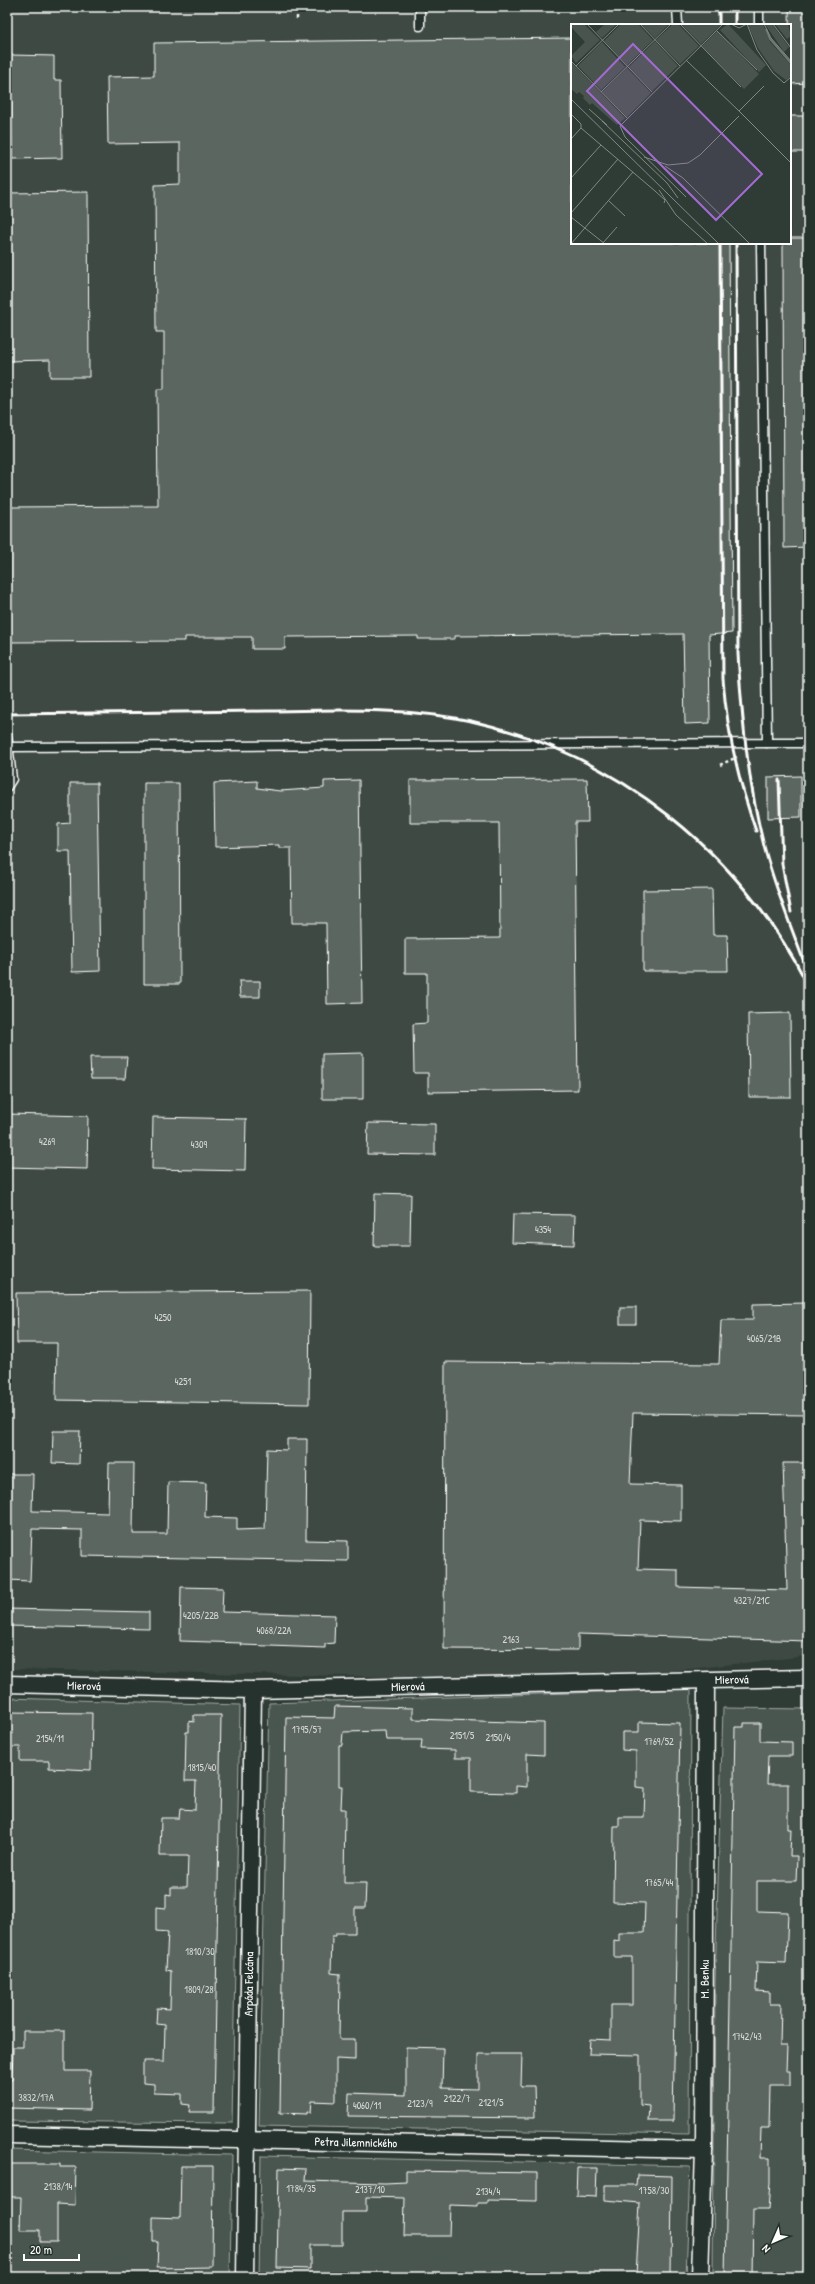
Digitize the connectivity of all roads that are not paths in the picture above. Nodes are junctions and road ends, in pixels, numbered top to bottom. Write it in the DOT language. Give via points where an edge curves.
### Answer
graph roads {
  1 [pos="420,7"];
  2 [pos="677,7"];
  3 [pos="759,7"];
  4 [pos="678,24"];
  5 [pos="759,24"];
  6 [pos="420,26"];
  7 [pos="762,244"];
  8 [pos="7,734"];
  9 [pos="767,743"];
  10 [pos="808,743"];
  11 [pos="8,747"];
  12 [pos="7,787"];
  13 [pos="808,1678"];
  14 [pos="706,1682"];
  15 [pos="7,1684"];
  16 [pos="253,1690"];
  17 [pos="7,2135"];
  18 [pos="247,2139"];
  19 [pos="704,2150"];
  20 [pos="245,2277"];
  21 [pos="700,2277"];
  1 -- 6 [label="lane"];
  2 -- 4 [label="lane"];
  3 -- 5 [label="lane"];
  7 -- 9 [label="lane"];
  8 -- 11 [label="lane"];
  9 -- 10 [label="lane"];
  9 -- 11 [label="lane"];
  11 -- 12 [label="lane" via="12,779"];
  13 -- 14 [label="street, Mierová"];
  14 -- 16 [label="street, Mierová" via="418,1685"];
  14 -- 19 [label="street, M. Benku"];
  15 -- 16 [label="street, Mierová"];
  16 -- 18 [label="street, Arpáda Felcána"];
  17 -- 18 [label="street, Petra Jilemnického"];
  18 -- 19 [label="street, Petra Jilemnického"];
  18 -- 20 [label="street, Arpáda Felcána"];
  19 -- 21 [label="street, M. Benku"];
}
